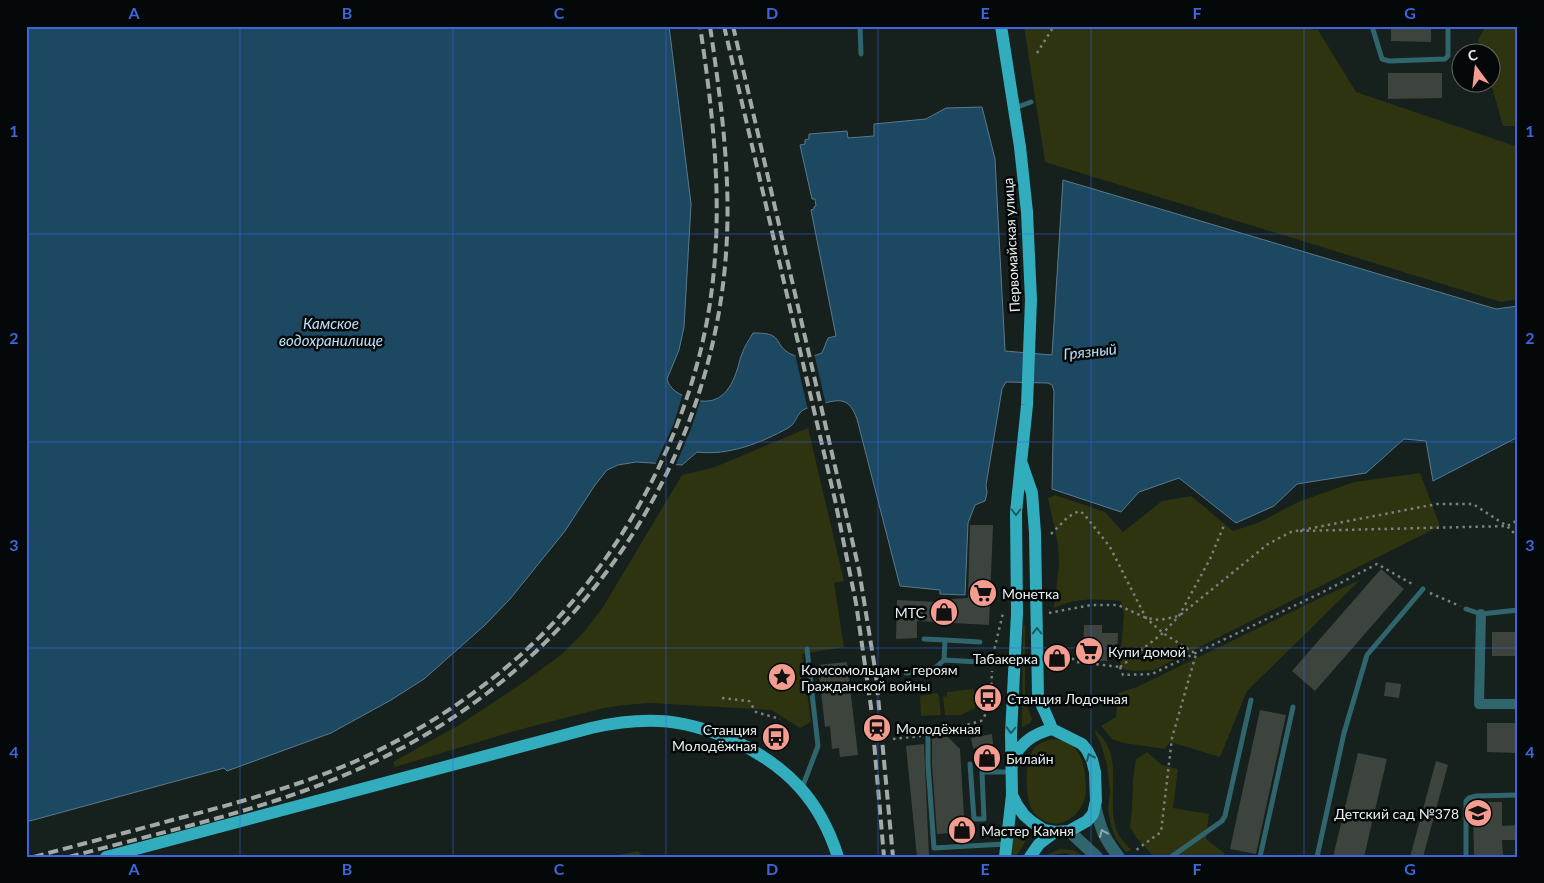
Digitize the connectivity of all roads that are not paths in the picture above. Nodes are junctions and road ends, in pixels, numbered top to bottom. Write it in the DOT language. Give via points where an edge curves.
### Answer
graph roads {
  1 [pos="860,26"];
  2 [pos="1002,26"];
  3 [pos="1372,26"];
  4 [pos="1448,26"];
  5 [pos="861,54"];
  6 [pos="1031,102"];
  7 [pos="1015,108"];
  8 [pos="1022,464"];
  9 [pos="1423,589"];
  10 [pos="1466,609"];
  11 [pos="1518,610"];
  12 [pos="1481,614"];
  13 [pos="924,639"];
  14 [pos="945,640"];
  15 [pos="980,642"];
  16 [pos="807,649"];
  17 [pos="944,660"];
  18 [pos="1014,664"];
  19 [pos="906,673"];
  20 [pos="1251,700"];
  21 [pos="1518,704"];
  22 [pos="1293,707"];
  23 [pos="1052,729"];
  24 [pos="928,735"];
  25 [pos="970,764"];
  26 [pos="1012,767"];
  27 [pos="971,772"];
  28 [pos="982,772"];
  29 [pos="802,788"];
  30 [pos="1012,795"];
  31 [pos="1518,795"];
  32 [pos="1095,805"];
  33 [pos="1056,832"];
  34 [pos="1069,832"];
  35 [pos="1006,844"];
  36 [pos="106,857"];
  37 [pos="838,857"];
  38 [pos="1005,857"];
  39 [pos="1030,857"];
  40 [pos="1097,857"];
  41 [pos="1119,857"];
  42 [pos="1171,857"];
  43 [pos="1260,857"];
  44 [pos="1317,857"];
  45 [pos="1466,857"];
  1 -- 5 [label="lane"];
  2 -- 7 [label="main road, Первомайская улица"];
  3 -- 4 [label="lane" via="1382,59 1389,61 1448,56"];
  6 -- 7 [label="lane"];
  7 -- 8 [label="main road, Первомайская улица" via="1028,221 1031,300"];
  8 -- 18 [label="main road, Первомайская улица, one-way" via="1016,512"];
  23 -- 8 [label="main road, Первомайская улица, one-way" via="1038,696 1035,533 1032,493"];
  9 -- 44 [label="lane" via="1367,655 1344,734"];
  10 -- 12 [label="lane"];
  11 -- 12 [label="lane"];
  12 -- 21 [label="street" via="1479,704"];
  13 -- 14 [label="lane"];
  14 -- 15 [label="lane"];
  14 -- 17 [label="lane"];
  16 -- 29 [label="lane" via="818,746"];
  17 -- 18 [label="lane"];
  17 -- 19 [label="lane" via="933,670"];
  18 -- 26 [label="main road, Первомайская улица, one-way"];
  20 -- 42 [label="lane" via="1226,816"];
  22 -- 43 [label="lane"];
  23 -- 26 [label="main road" via="1027,740 1018,749"];
  32 -- 23 [label="main road, one-way" via="1095,772 1088,750"];
  24 -- 35 [label="lane" via="934,848"];
  25 -- 27 [label="lane"];
  26 -- 28 [label="lane"];
  26 -- 30 [label="main road"];
  27 -- 28 [label="lane"];
  27 -- 28 [label="lane" via="974,819 984,819"];
  29 -- 36 [label="main road" via="768,759 711,730 660,720 624,722 591,728"];
  29 -- 37 [label="main road" via="823,820"];
  30 -- 33 [label="main road" via="1024,815 1044,830"];
  30 -- 35 [label="main road"];
  31 -- 45 [label="lane" via="1476,796 1466,801"];
  32 -- 34 [label="main road" via="1087,821"];
  41 -- 32 [label="street, one-way" via="1102,831"];
  33 -- 34 [label="main road"];
  33 -- 39 [label="main road" via="1039,844"];
  34 -- 40 [label="street"];
  35 -- 38 [label="main road"];
}
